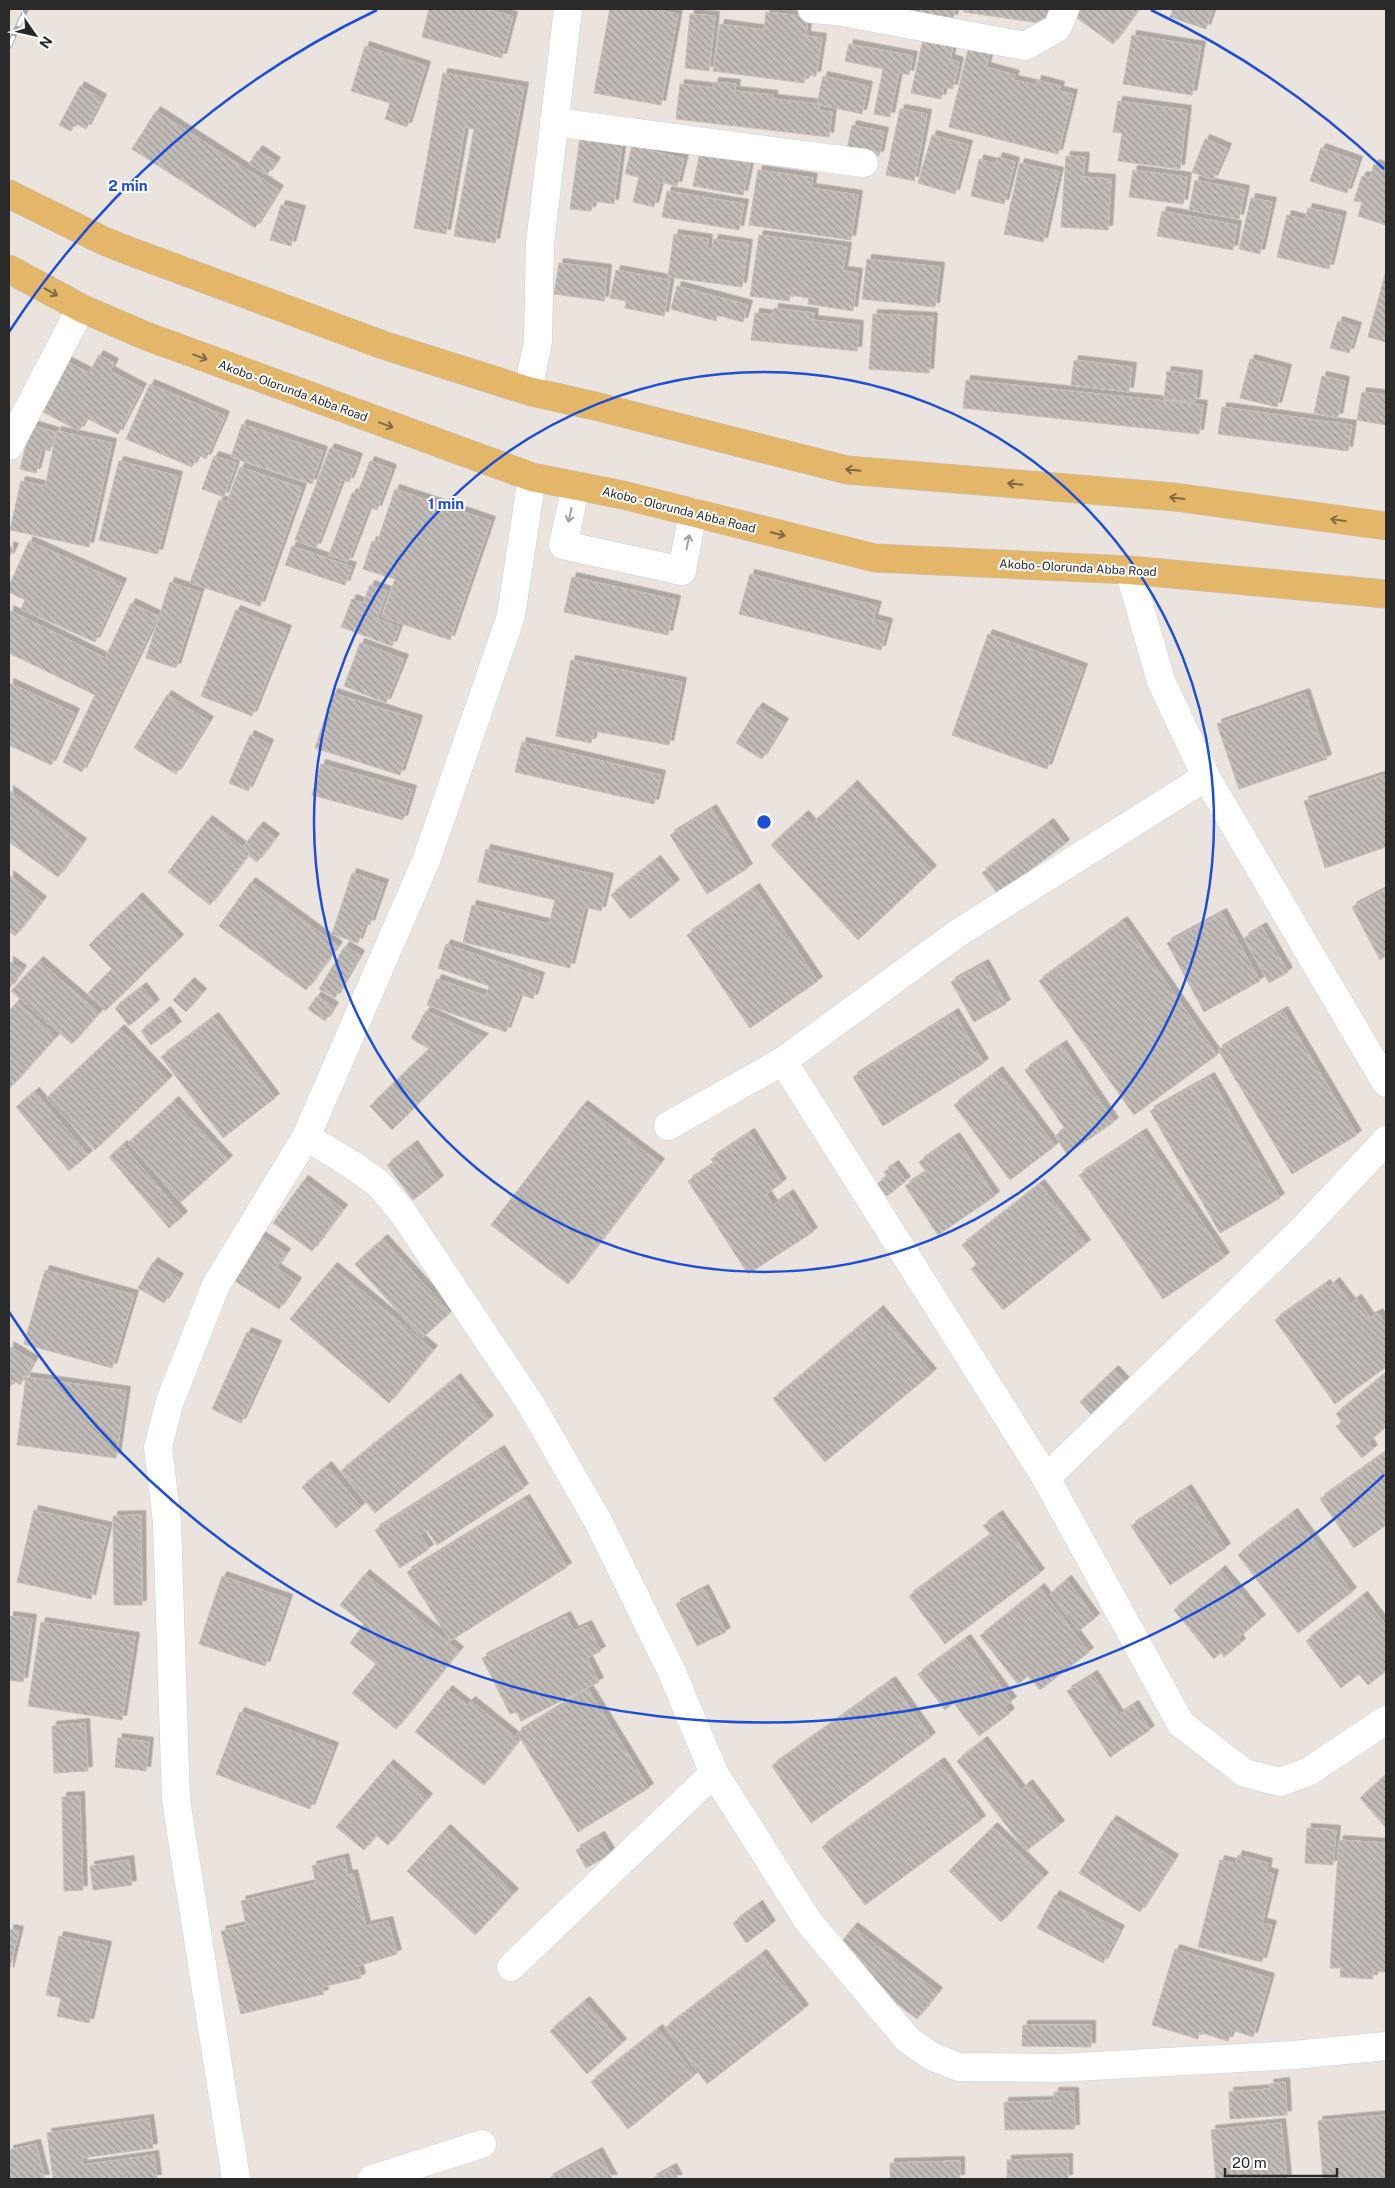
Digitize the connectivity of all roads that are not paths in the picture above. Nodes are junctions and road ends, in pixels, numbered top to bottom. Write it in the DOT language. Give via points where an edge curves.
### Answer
graph roads {
  1 [pos="568,9"];
  2 [pos="812,9"];
  3 [pos="1065,9"];
  4 [pos="554,122"];
  5 [pos="864,163"];
  6 [pos="9,194"];
  7 [pos="9,269"];
  8 [pos="81,308"];
  9 [pos="528,391"];
  10 [pos="9,446"];
  11 [pos="532,477"];
  12 [pos="576,486"];
  13 [pos="693,512"];
  14 [pos="1386,526"];
  15 [pos="1129,570"];
  16 [pos="1386,594"];
  17 [pos="1206,777"];
  18 [pos="783,1061"];
  19 [pos="1386,1083"];
  20 [pos="668,1126"];
  21 [pos="306,1137"];
  22 [pos="1386,1140"];
  23 [pos="1046,1478"];
  24 [pos="1386,1720"];
  25 [pos="714,1773"];
  26 [pos="511,1967"];
  27 [pos="1386,2046"];
  28 [pos="482,2144"];
  29 [pos="236,2179"];
  30 [pos="372,2179"];
  1 -- 4 [label="street"];
  2 -- 3 [label="street" via="845,12 1025,46 1057,28"];
  4 -- 5 [label="street"];
  4 -- 9 [label="street" via="540,244 538,341"];
  6 -- 9 [label="main road" via="104,241 178,270 382,345"];
  7 -- 8 [label="main road, Akobo - Olorunda Abba Road, one-way"];
  8 -- 10 [label="street"];
  8 -- 11 [label="main road, Akobo - Olorunda Abba Road, one-way" via="194,355"];
  14 -- 9 [label="main road, one-way" via="1175,497 846,470"];
  11 -- 12 [label="main road, Akobo - Olorunda Abba Road"];
  11 -- 21 [label="street" via="511,616 426,861"];
  12 -- 13 [label="main road, Akobo - Olorunda Abba Road"];
  12 -- 13 [label="street, one-way" via="563,545 682,571"];
  13 -- 15 [label="main road, Akobo - Olorunda Abba Road, one-way" via="875,558"];
  15 -- 16 [label="main road, Akobo - Olorunda Abba Road"];
  15 -- 17 [label="street" via="1161,680"];
  17 -- 18 [label="street" via="958,933"];
  17 -- 19 [label="street"];
  18 -- 20 [label="street"];
  18 -- 23 [label="street"];
  21 -- 25 [label="street" via="379,1184 403,1213 530,1403 598,1521 671,1670"];
  21 -- 29 [label="street" via="216,1285 170,1401 158,1447 167,1522 176,1800"];
  22 -- 23 [label="street" via="1303,1229"];
  23 -- 24 [label="street" via="1181,1724 1245,1773 1280,1782 1308,1772"];
  25 -- 26 [label="street"];
  25 -- 27 [label="street" via="808,1921 908,2040 933,2057 960,2068 1056,2068 1294,2055"];
  28 -- 30 [label="street"];
}
